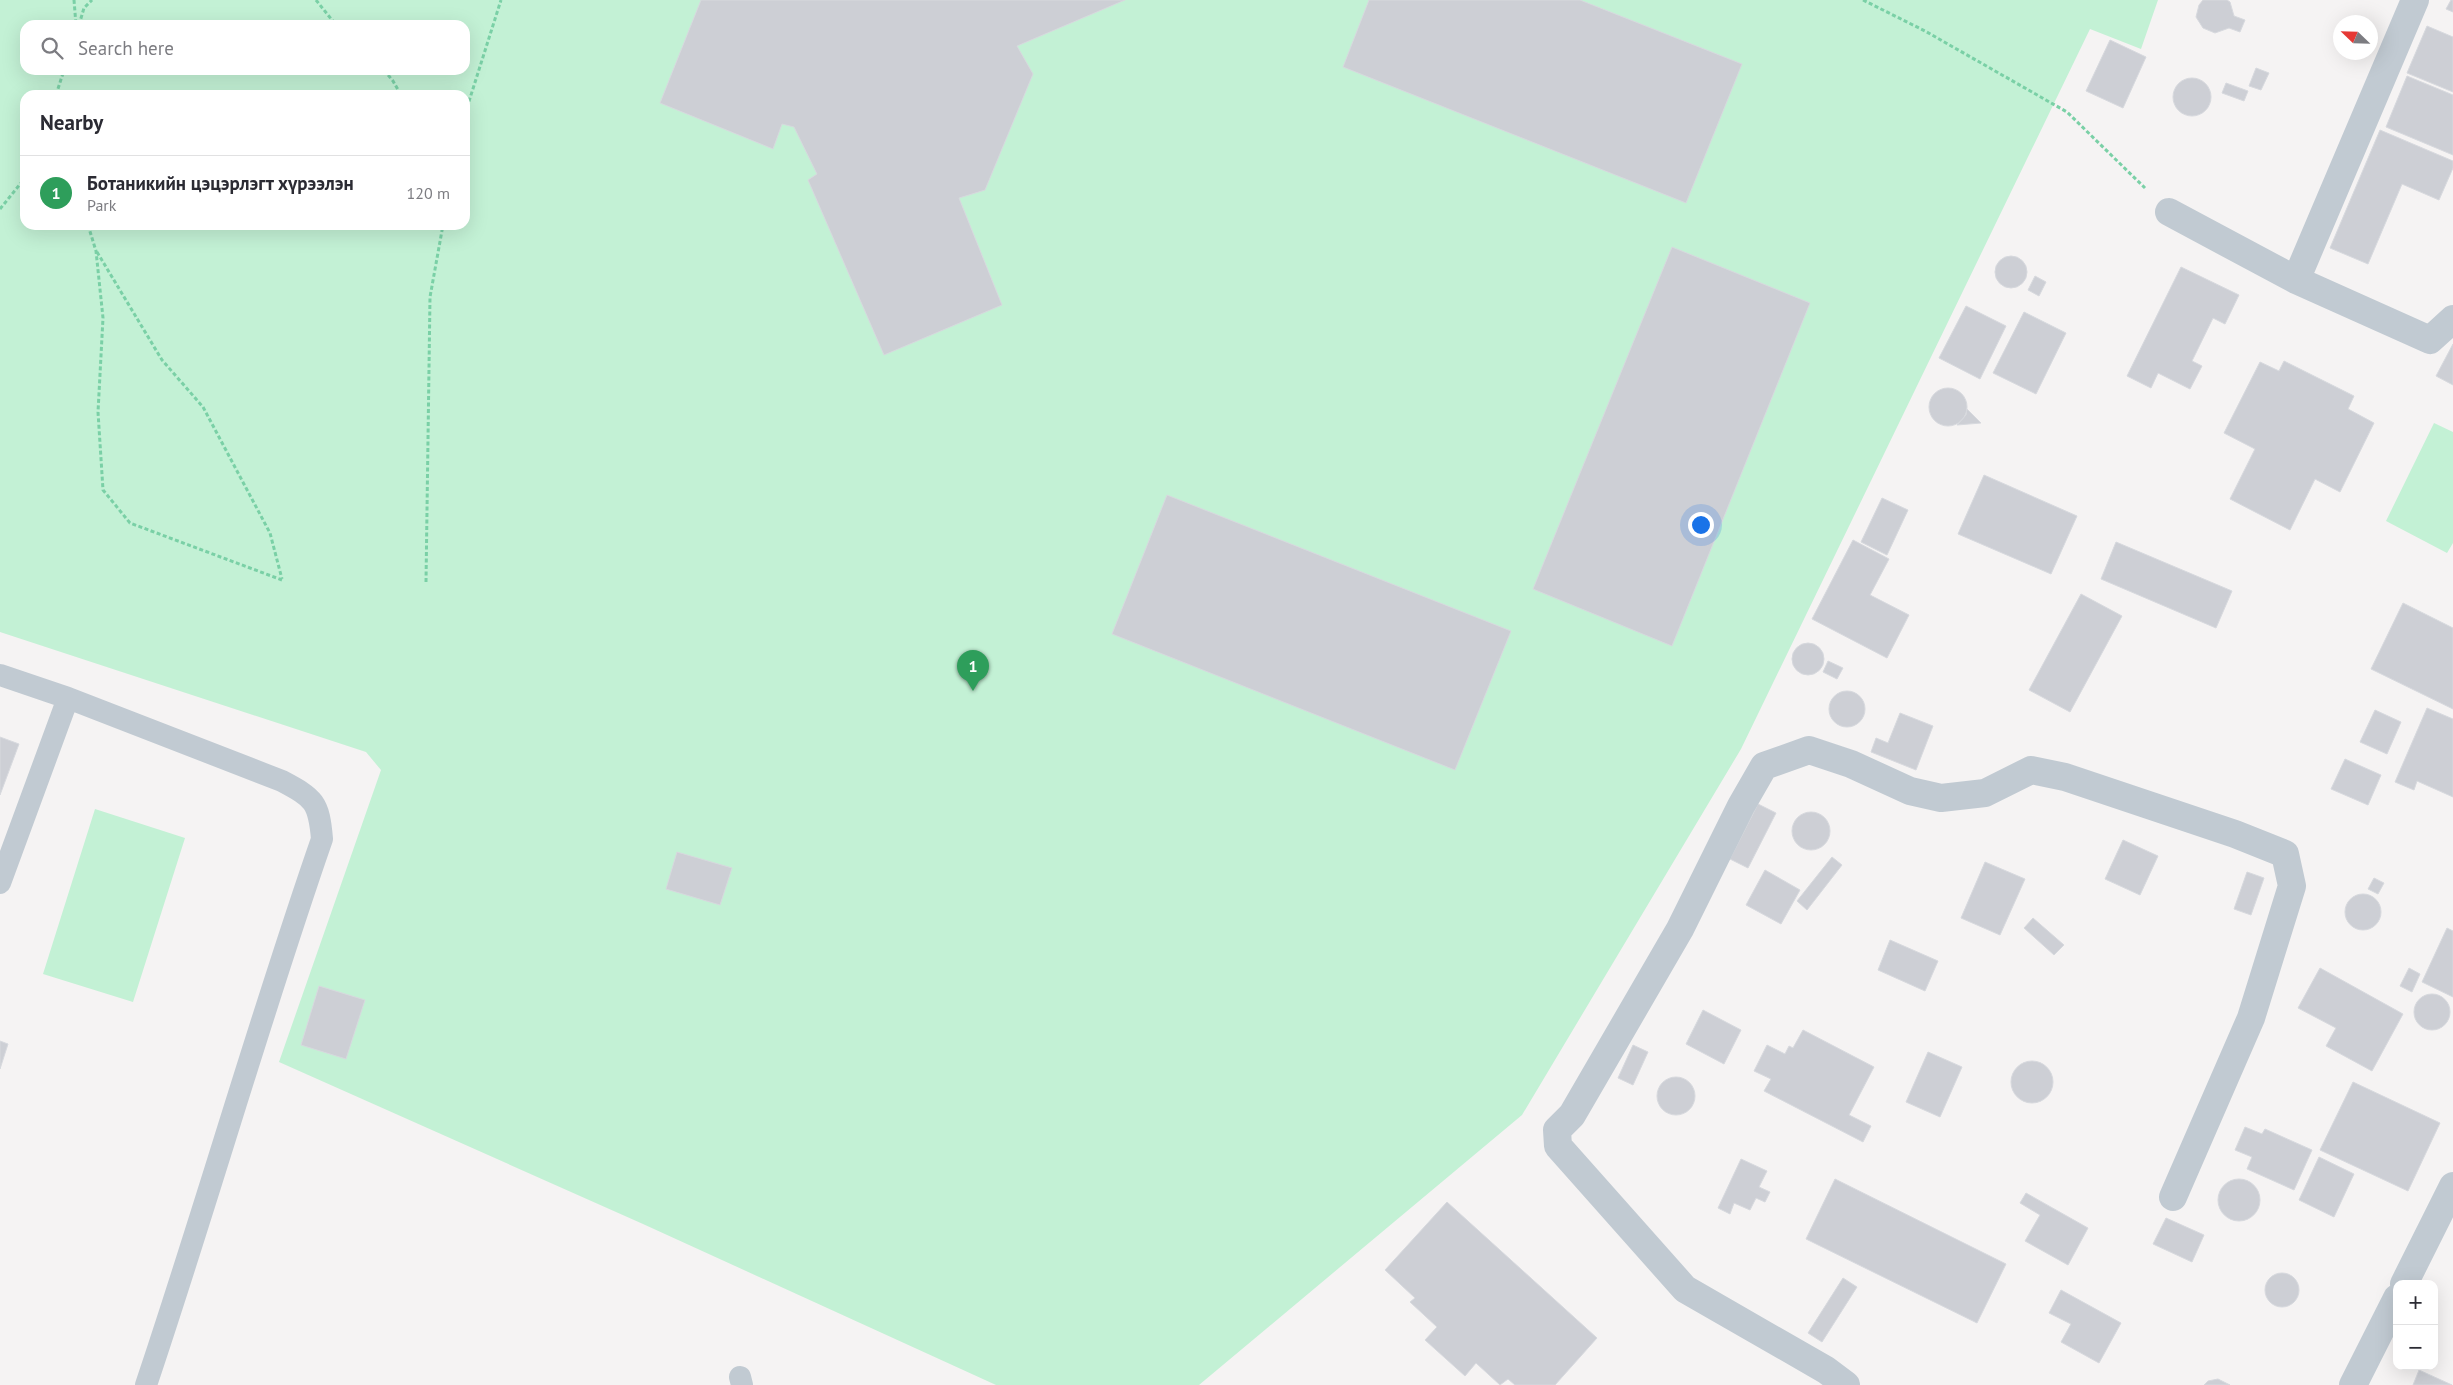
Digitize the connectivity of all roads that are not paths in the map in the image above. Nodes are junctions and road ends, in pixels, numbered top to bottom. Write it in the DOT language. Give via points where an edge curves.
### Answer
graph roads {
  1 [pos="2416,0"];
  2 [pos="2170,212"];
  3 [pos="2296,280"];
  4 [pos="2453,319"];
  5 [pos="0,675"];
  6 [pos="68,698"];
  7 [pos="0,883"];
  8 [pos="2453,1186"];
  9 [pos="2173,1197"];
  10 [pos="2406,1280"];
  11 [pos="2393,1306"];
  12 [pos="146,1385"];
  13 [pos="1846,1385"];
  14 [pos="2353,1385"];
  1 -- 3 [label="street"];
  2 -- 3 [label="street"];
  3 -- 4 [label="street" via="2430,340"];
  5 -- 6 [label="lane"];
  6 -- 7 [label="lane"];
  6 -- 12 [label="lane" via="282,781 307,794 320,813 322,839"];
  8 -- 10 [label="street"];
  9 -- 13 [label="street" via="2251,1018 2292,886 2285,854 2074,780 2032,770 1985,793 1941,798 1910,791 1851,764 1809,750 1764,766 1680,929 1572,1115 1557,1130 1558,1146 1685,1289 1826,1370"];
  11 -- 14 [label="street"];
}
